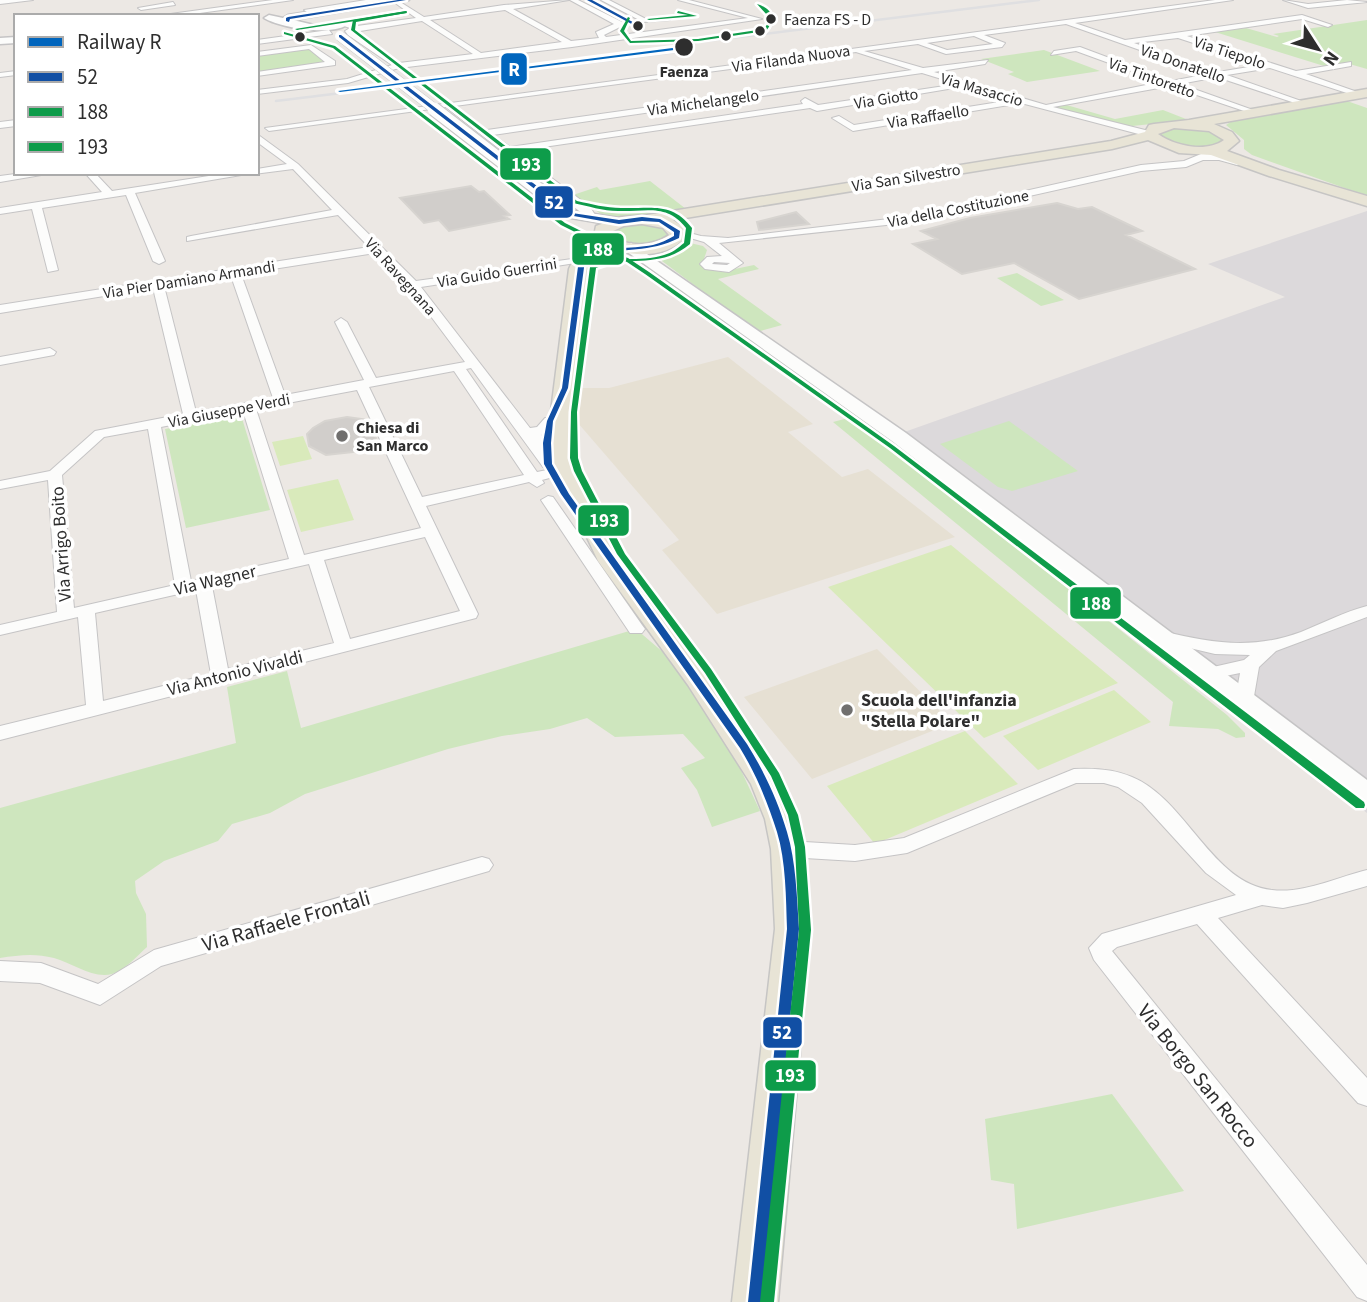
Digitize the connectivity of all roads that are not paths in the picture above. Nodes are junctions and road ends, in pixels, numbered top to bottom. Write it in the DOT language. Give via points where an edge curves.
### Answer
graph roads {
  1 [pos="30,0"];
  2 [pos="136,0"];
  3 [pos="290,0"];
  4 [pos="492,0"];
  5 [pos="566,0"];
  6 [pos="573,0"];
  7 [pos="589,0"];
  8 [pos="604,0"];
  9 [pos="681,0"];
  10 [pos="1230,0"];
  11 [pos="1286,0"];
  12 [pos="1367,0"];
  13 [pos="399,1"];
  14 [pos="719,1"];
  15 [pos="0,2"];
  16 [pos="184,3"];
  17 [pos="371,3"];
  18 [pos="695,4"];
  19 [pos="506,8"];
  20 [pos="306,9"];
  21 [pos="294,10"];
  22 [pos="142,12"];
  23 [pos="248,12"];
  24 [pos="175,14"];
  25 [pos="236,14"];
  26 [pos="269,18"];
  27 [pos="422,19"];
  28 [pos="259,20"];
  29 [pos="288,21"];
  30 [pos="336,21"];
  31 [pos="1065,22"];
  32 [pos="1328,25"];
  33 [pos="700,27"];
  34 [pos="357,28"];
  35 [pos="644,29"];
  36 [pos="974,34"];
  37 [pos="1178,35"];
  38 [pos="605,40"];
  39 [pos="259,41"];
  40 [pos="917,41"];
  41 [pos="259,42"];
  42 [pos="1123,43"];
  43 [pos="572,45"];
  44 [pos="855,50"];
  45 [pos="271,52"];
  46 [pos="1054,53"];
  47 [pos="259,54"];
  48 [pos="481,56"];
  49 [pos="881,58"];
  50 [pos="778,60"];
  51 [pos="857,61"];
  52 [pos="985,62"];
  53 [pos="1348,64"];
  54 [pos="1270,65"];
  55 [pos="398,66"];
  56 [pos="797,69"];
  57 [pos="922,71"];
  58 [pos="1295,73"];
  59 [pos="259,74"];
  60 [pos="1214,74"];
  61 [pos="1166,82"];
  62 [pos="970,85"];
  63 [pos="259,92"];
  64 [pos="1363,94"];
  65 [pos="1023,101"];
  66 [pos="447,104"];
  67 [pos="1301,104"];
  68 [pos="1043,107"];
  69 [pos="1250,112"];
  70 [pos="835,118"];
  71 [pos="1219,124"];
  72 [pos="259,126"];
  73 [pos="270,128"];
  74 [pos="485,133"];
  75 [pos="259,134"];
  76 [pos="259,137"];
  77 [pos="1158,137"];
  78 [pos="1231,145"];
  79 [pos="507,150"];
  80 [pos="1207,150"];
  81 [pos="1186,164"];
  82 [pos="1255,165"];
  83 [pos="295,166"];
  84 [pos="259,172"];
  85 [pos="1274,173"];
  86 [pos="34,175"];
  87 [pos="92,175"];
  88 [pos="235,175"];
  89 [pos="0,180"];
  90 [pos="129,191"];
  91 [pos="109,194"];
  92 [pos="1367,201"];
  93 [pos="36,205"];
  94 [pos="0,211"];
  95 [pos="341,211"];
  96 [pos="700,211"];
  97 [pos="650,219"];
  98 [pos="599,229"];
  99 [pos="191,239"];
  100 [pos="668,243"];
  101 [pos="723,244"];
  102 [pos="627,248"];
  103 [pos="378,249"];
  104 [pos="582,259"];
  105 [pos="159,261"];
  106 [pos="52,270"];
  107 [pos="235,272"];
  108 [pos="158,284"];
  109 [pos="413,285"];
  110 [pos="0,309"];
  111 [pos="341,322"];
  112 [pos="50,352"];
  113 [pos="0,361"];
  114 [pos="473,363"];
  115 [pos="457,366"];
  116 [pos="366,384"];
  117 [pos="280,400"];
  118 [pos="248,406"];
  119 [pos="190,417"];
  120 [pos="154,424"];
  121 [pos="542,453"];
  122 [pos="55,474"];
  123 [pos="0,485"];
  124 [pos="548,500"];
  125 [pos="417,503"];
  126 [pos="430,531"];
  127 [pos="601,557"];
  128 [pos="315,558"];
  129 [pos="298,562"];
  130 [pos="203,583"];
  131 [pos="184,587"];
  132 [pos="86,610"];
  133 [pos="1367,611"];
  134 [pos="66,615"];
  135 [pos="636,629"];
  136 [pos="0,630"];
  137 [pos="1155,635"];
  138 [pos="344,646"];
  139 [pos="1270,647"];
  140 [pos="1227,650"];
  141 [pos="1250,665"];
  142 [pos="1206,674"];
  143 [pos="221,677"];
  144 [pos="1244,702"];
  145 [pos="95,708"];
  146 [pos="0,733"];
  147 [pos="1367,795"];
  148 [pos="788,849"];
  149 [pos="481,865"];
  150 [pos="1367,877"];
  151 [pos="1261,897"];
  152 [pos="1202,915"];
  153 [pos="0,971"];
  154 [pos="1367,1094"];
  155 [pos="1367,1287"];
  156 [pos="755,1302"];
  1 -- 15 [label="street"];
  2 -- 22 [label="street"];
  3 -- 24 [label="street"];
  4 -- 19 [label="street"];
  5 -- 19 [label="street"];
  6 -- 38 [label="street" via="619,24 599,34"];
  7 -- 35 [label="street"];
  8 -- 33 [label="street" via="645,21"];
  9 -- 18 [label="street"];
  10 -- 31 [label="street, Via Filanda Nuova"];
  11 -- 12 [label="street" via="1308,6"];
  13 -- 17 [label="main road"];
  13 -- 27 [label="street"];
  14 -- 18 [label="street"];
  16 -- 22 [label="street"];
  17 -- 20 [label="street"];
  17 -- 30 [label="main road"];
  18 -- 33 [label="street" via="744,19"];
  19 -- 27 [label="street"];
  19 -- 43 [label="street"];
  20 -- 23 [label="street"];
  20 -- 26 [label="main road"];
  20 -- 30 [label="main road"];
  21 -- 23 [label="street"];
  23 -- 25 [label="street"];
  26 -- 28 [label="main road"];
  26 -- 29 [label="main road"];
  27 -- 34 [label="street"];
  27 -- 48 [label="street"];
  29 -- 30 [label="main road" via="314,28"];
  29 -- 30 [label="main road"];
  30 -- 34 [label="street"];
  30 -- 39 [label="street"];
  30 -- 98 [label="main road, bridge" via="565,210"];
  31 -- 36 [label="street, Via Filanda Nuova"];
  31 -- 42 [label="street, Via Donatello"];
  32 -- 37 [label="street" via="1302,17"];
  33 -- 35 [label="street"];
  34 -- 55 [label="street" via="349,31"];
  35 -- 38 [label="street"];
  36 -- 40 [label="street, Via Filanda Nuova"];
  36 -- 40 [label="street" via="1002,45 946,52"];
  37 -- 42 [label="street, Via Tiepolo"];
  37 -- 54 [label="street, Via Tiepolo"];
  38 -- 43 [label="street"];
  40 -- 44 [label="street, Via Filanda Nuova"];
  41 -- 45 [label="street"];
  42 -- 60 [label="street, Via Donatello"];
  43 -- 48 [label="street"];
  44 -- 49 [label="street, Via Masaccio"];
  44 -- 50 [label="street, Via Filanda Nuova"];
  45 -- 47 [label="street"];
  45 -- 59 [label="street" via="311,47 332,63"];
  46 -- 61 [label="street, Via Tintoretto" via="1077,49"];
  48 -- 55 [label="street"];
  49 -- 51 [label="street"];
  49 -- 57 [label="street, Via Masaccio"];
  50 -- 56 [label="street"];
  50 -- 66 [label="street, Via Filanda Nuova"];
  52 -- 57 [label="street, Via Masaccio"];
  53 -- 58 [label="street, Via Tiepolo"];
  54 -- 58 [label="street, Via Tiepolo"];
  54 -- 60 [label="street, Via Masaccio"];
  55 -- 63 [label="street" via="348,81"];
  57 -- 62 [label="street, Via Masaccio"];
  57 -- 74 [label="street, Via Michelangelo"];
  58 -- 64 [label="street, Via Tiepolo"];
  60 -- 61 [label="street, Via Masaccio"];
  60 -- 67 [label="street, Via Donatello"];
  61 -- 68 [label="street, Via Masaccio"];
  61 -- 69 [label="street, Via Tintoretto"];
  62 -- 65 [label="street, Via Masaccio"];
  62 -- 79 [label="street, Via Giotto" via="817,108 808,103"];
  64 -- 67 [label="main road"];
  65 -- 68 [label="street, Via Masaccio"];
  65 -- 70 [label="street, Via Raffaello" via="853,128"];
  66 -- 73 [label="street, Via Filanda Nuova"];
  66 -- 74 [label="street"];
  67 -- 69 [label="main road"];
  68 -- 77 [label="street, Via Masaccio"];
  69 -- 71 [label="main road"];
  71 -- 77 [label="main road" via="1187,125"];
  71 -- 78 [label="main road"];
  72 -- 73 [label="street"];
  73 -- 75 [label="street, Via Ravegnana"];
  74 -- 79 [label="street"];
  76 -- 83 [label="street, Via Ravegnana"];
  77 -- 80 [label="main road"];
  77 -- 81 [label="street" via="1184,156"];
  77 -- 96 [label="main road, Via San Silvestro"];
  78 -- 80 [label="main road"];
  78 -- 82 [label="main road"];
  79 -- 98 [label="street" via="586,209"];
  80 -- 81 [label="street" via="1193,154"];
  80 -- 82 [label="main road"];
  81 -- 85 [label="street, Via della Costituzione" via="1201,157 1220,157"];
  81 -- 101 [label="street, Via della Costituzione" via="1141,168 914,219"];
  82 -- 85 [label="main road"];
  83 -- 84 [label="street"];
  83 -- 95 [label="street, Via Ravegnana"];
  85 -- 92 [label="main road"];
  86 -- 89 [label="street"];
  87 -- 91 [label="street"];
  88 -- 90 [label="street"];
  90 -- 91 [label="street"];
  90 -- 105 [label="street"];
  91 -- 93 [label="street"];
  93 -- 94 [label="street"];
  93 -- 106 [label="street"];
  95 -- 99 [label="street"];
  95 -- 103 [label="street, Via Ravegnana"];
  96 -- 97 [label="main road, Via San Silvestro"];
  96 -- 100 [label="main road" via="678,223"];
  97 -- 98 [label="main road, Via San Silvestro"];
  97 -- 100 [label="main road" via="668,223"];
  98 -- 102 [label="main road"];
  98 -- 104 [label="main road, Via San Silvestro"];
  100 -- 101 [label="street" via="701,239"];
  100 -- 101 [label="street" via="706,245 707,262 733,260"];
  100 -- 102 [label="main road"];
  100 -- 137 [label="main road" via="899,437"];
  102 -- 104 [label="main road" via="596,250"];
  103 -- 107 [label="street, Via Pier Damiano Armandi"];
  103 -- 109 [label="street, Via Ravegnana"];
  104 -- 109 [label="street, Via Guido Guerrini"];
  104 -- 121 [label="main road" via="565,388"];
  107 -- 108 [label="street, Via Pier Damiano Armandi"];
  107 -- 117 [label="street"];
  108 -- 110 [label="street, Via Pier Damiano Armandi"];
  108 -- 119 [label="street"];
  109 -- 114 [label="street, Via Ravegnana"];
  111 -- 116 [label="street"];
  112 -- 113 [label="street"];
  114 -- 115 [label="street, Via Giuseppe Verdi"];
  114 -- 121 [label="street, Via Ravegnana"];
  115 -- 116 [label="street, Via Giuseppe Verdi"];
  115 -- 121 [label="street, Via Ravegnana"];
  116 -- 117 [label="street, Via Giuseppe Verdi"];
  116 -- 125 [label="street"];
  117 -- 118 [label="street, Via Giuseppe Verdi"];
  118 -- 119 [label="street, Via Giuseppe Verdi"];
  118 -- 129 [label="street"];
  119 -- 120 [label="street, Via Giuseppe Verdi"];
  120 -- 122 [label="street, Via Giuseppe Verdi" via="100,434"];
  120 -- 131 [label="street"];
  121 -- 125 [label="street"];
  121 -- 127 [label="main road, Via Ravegnana"];
  122 -- 123 [label="street"];
  122 -- 134 [label="street, Via Arrigo Boito"];
  124 -- 127 [label="street, Via Ravegnana"];
  125 -- 126 [label="street"];
  126 -- 128 [label="street, Via Wagner"];
  126 -- 138 [label="street, Via Antonio Vivaldi" via="470,614"];
  127 -- 135 [label="street, Via Ravegnana"];
  127 -- 148 [label="main road, Via Ravegnana" via="744,746 766,782"];
  128 -- 129 [label="street, Via Wagner"];
  128 -- 138 [label="street"];
  129 -- 130 [label="street, Via Wagner"];
  130 -- 131 [label="street, Via Wagner"];
  130 -- 143 [label="street"];
  131 -- 132 [label="street, Via Wagner"];
  132 -- 134 [label="street, Via Wagner"];
  132 -- 145 [label="street, Via Arrigo Boito"];
  133 -- 139 [label="street"];
  134 -- 136 [label="street, Via Wagner"];
  137 -- 140 [label="street"];
  137 -- 142 [label="main road"];
  138 -- 143 [label="street, Via Antonio Vivaldi"];
  139 -- 140 [label="street"];
  139 -- 141 [label="street"];
  140 -- 142 [label="street"];
  141 -- 142 [label="street"];
  141 -- 144 [label="street"];
  142 -- 144 [label="main road"];
  143 -- 145 [label="street, Via Antonio Vivaldi"];
  144 -- 147 [label="main road"];
  145 -- 146 [label="street, Via Antonio Vivaldi"];
  148 -- 151 [label="street, Via Borgo San Rocco" via="855,853 907,845 1074,776 1101,775 1130,783 1146,794 1200,853 1234,883"];
  148 -- 156 [label="main road, Via Ravegnana" via="793,929"];
  149 -- 153 [label="street, Via Raffaele Frontali" via="154,959 100,995 41,973"];
  150 -- 151 [label="street, Via Borgo San Rocco" via="1294,897"];
  151 -- 152 [label="street, Via Borgo San Rocco"];
  152 -- 154 [label="street"];
  152 -- 155 [label="street, Via Borgo San Rocco" via="1110,940 1100,948"];
}
